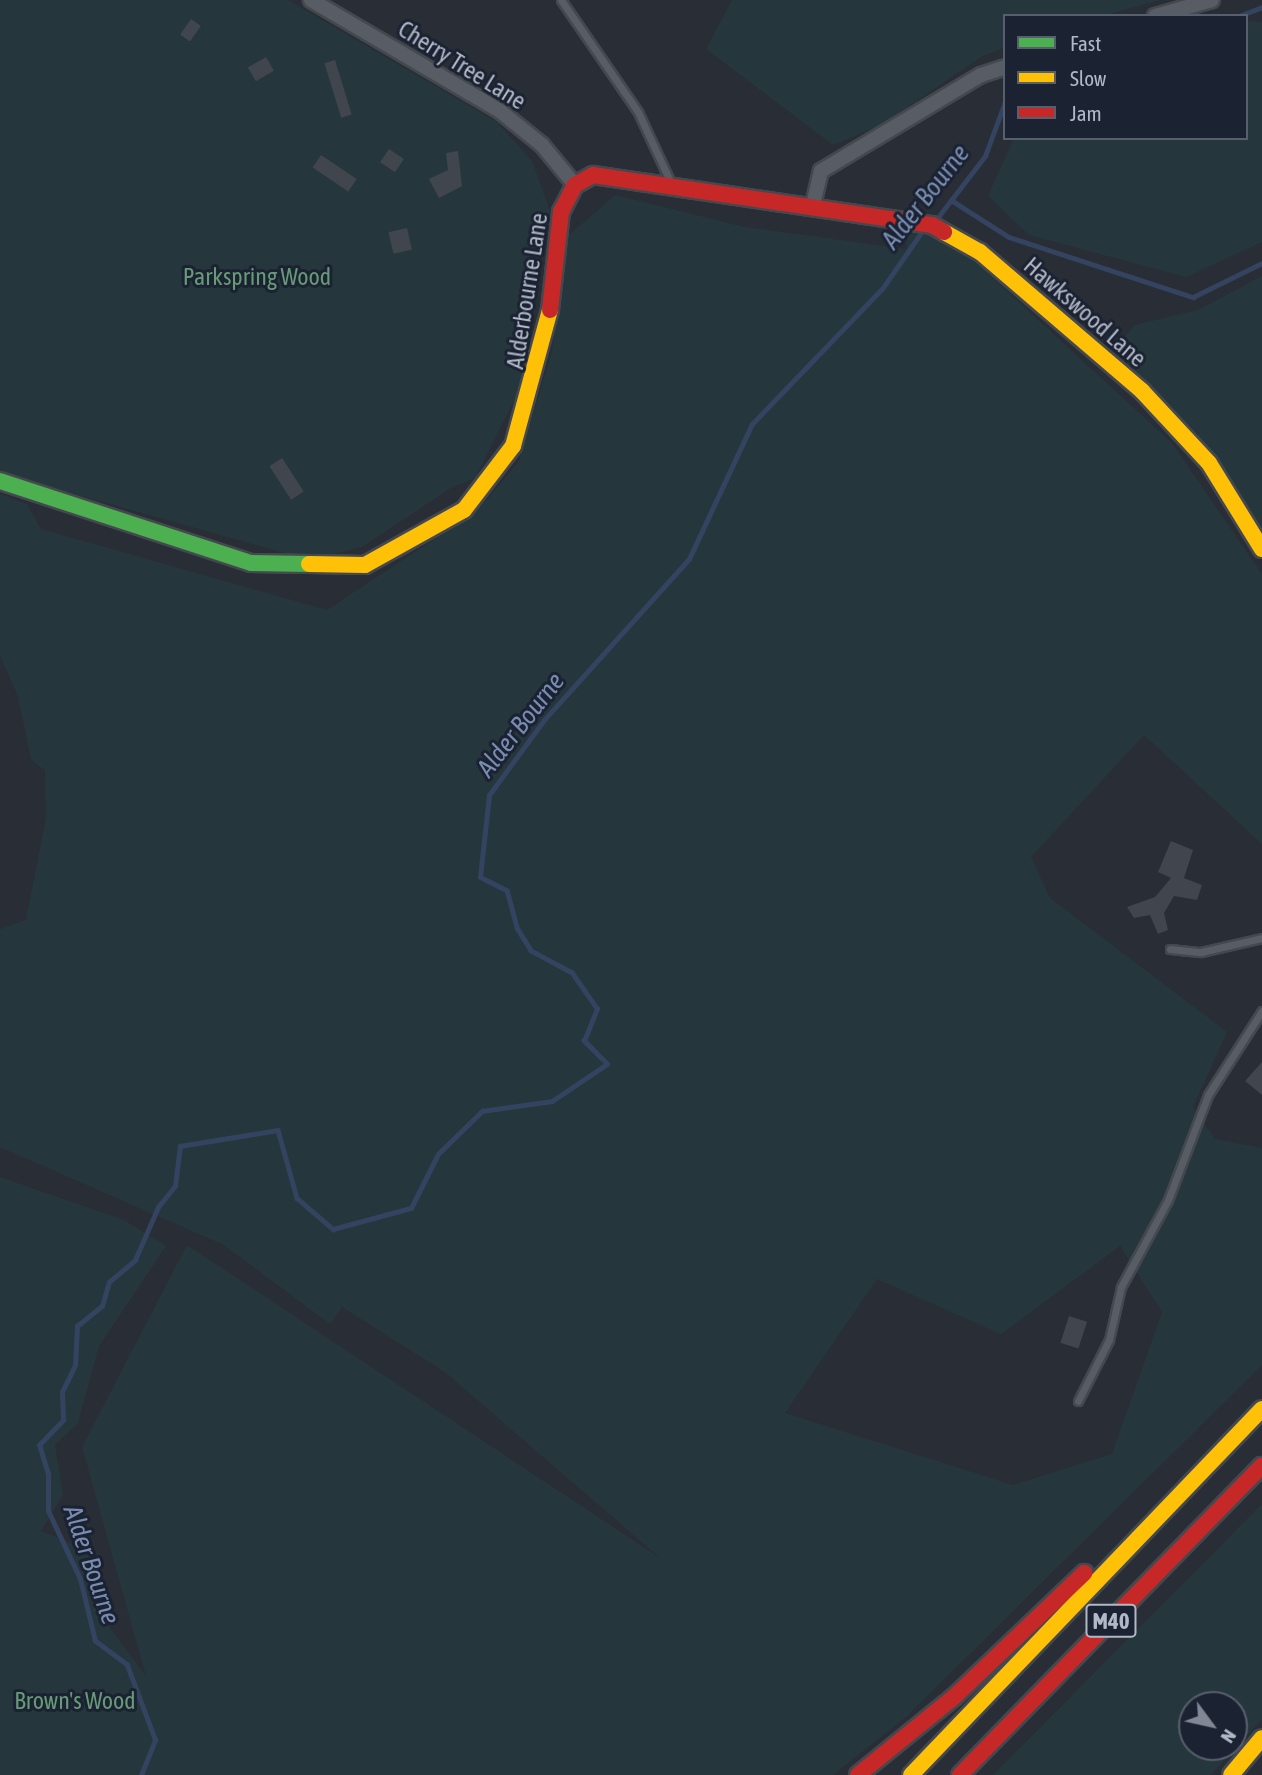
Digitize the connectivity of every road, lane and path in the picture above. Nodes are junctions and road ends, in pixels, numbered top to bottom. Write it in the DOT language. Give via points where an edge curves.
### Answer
graph roads {
  1 [pos="311,0"];
  2 [pos="561,0"];
  3 [pos="1212,0"];
  4 [pos="1162,14"];
  5 [pos="1003,68"];
  6 [pos="671,183"];
  7 [pos="575,185"];
  8 [pos="813,205"];
  9 [pos="0,481"];
  10 [pos="1262,549"];
  11 [pos="1262,938"];
  12 [pos="1170,949"];
  13 [pos="1262,1011"];
  14 [pos="1078,1401"];
  15 [pos="1262,1409"];
  16 [pos="1262,1466"];
  17 [pos="1179,1494"];
  18 [pos="1262,1738"];
  19 [pos="858,1775"];
  20 [pos="911,1775"];
  21 [pos="960,1775"];
  22 [pos="1231,1775"];
  1 -- 7 [label="street, Cherry Tree Lane" via="500,111 542,145"];
  2 -- 6 [label="lane" via="638,112"];
  3 -- 4 [label="street"];
  5 -- 8 [label="street" via="981,75 821,171"];
  6 -- 7 [label="main road" via="593,175"];
  6 -- 8 [label="main road"];
  7 -- 9 [label="main road, Alderbourne Lane" via="561,212 547,332 513,446 464,510 365,565 251,563"];
  8 -- 10 [label="main road, Hawkswood Lane" via="932,225 980,252 1142,391 1209,463"];
  11 -- 12 [label="lane" via="1201,952"];
  13 -- 14 [label="lane" via="1208,1095 1168,1200 1121,1287 1110,1340"];
  15 -- 17 [label="main road, M40"];
  16 -- 21 [label="main road, M40"];
  17 -- 19 [label="main road, M40" via="1107,1551 954,1697"];
  17 -- 20 [label="main road, M40"];
  18 -- 22 [label="main road"];
}
